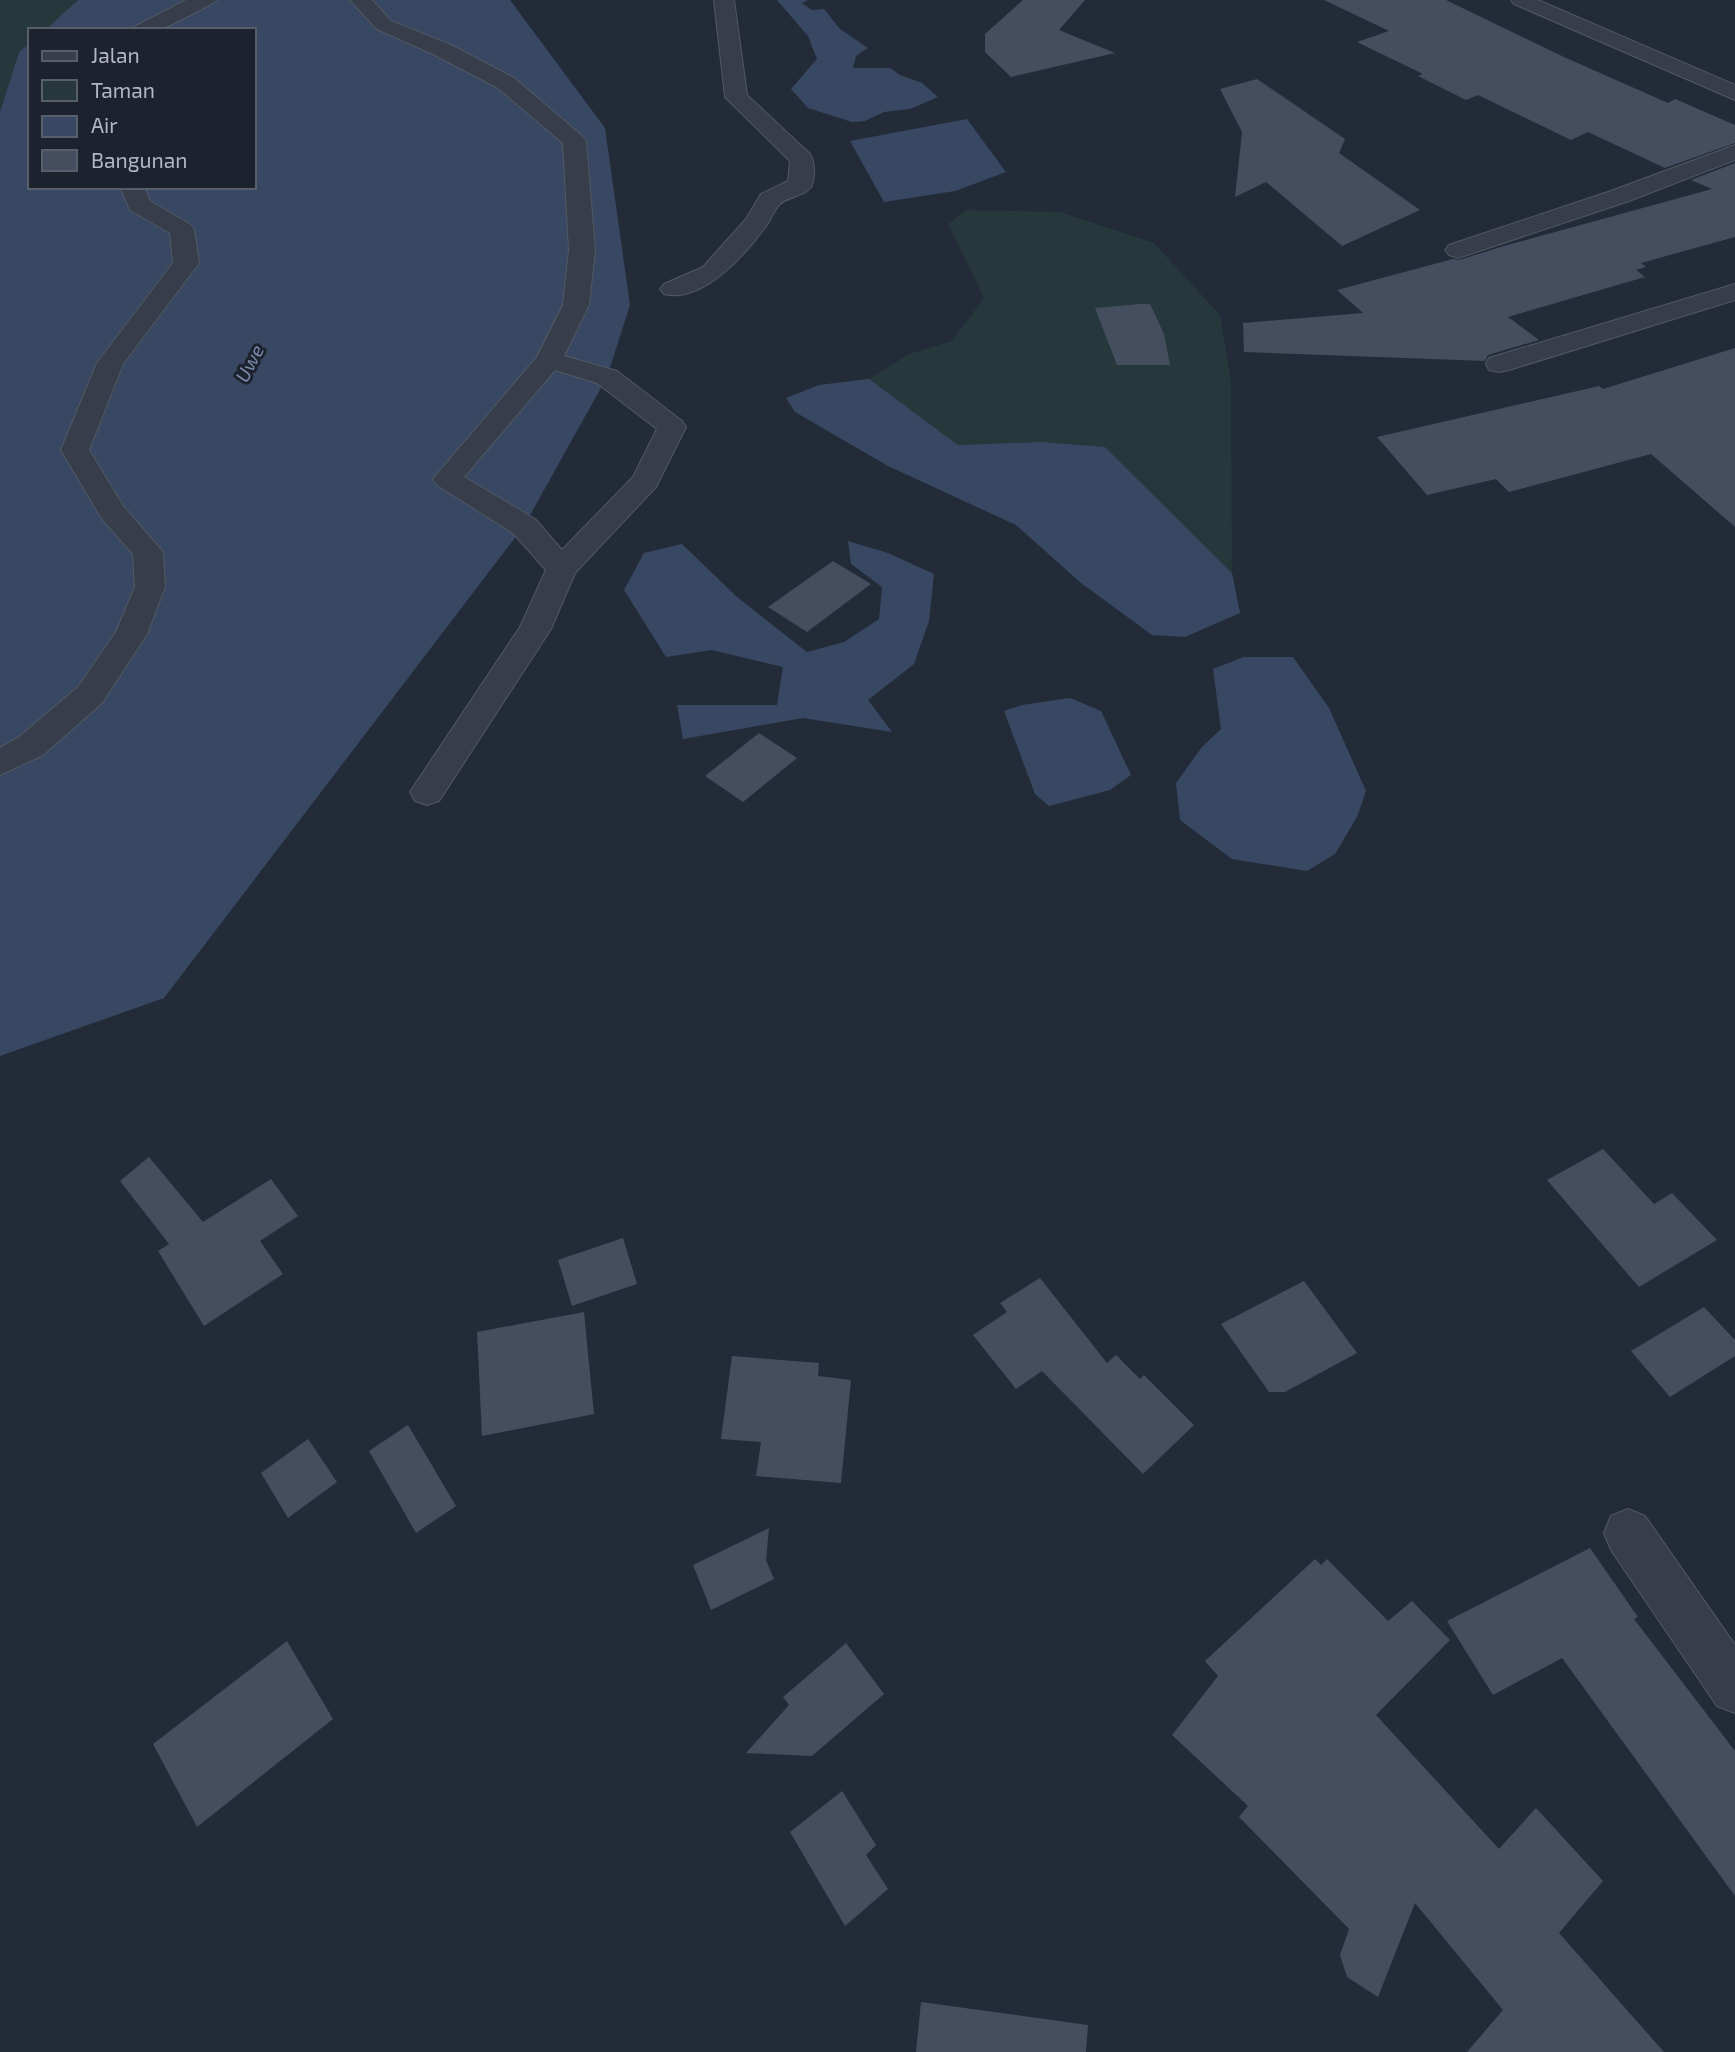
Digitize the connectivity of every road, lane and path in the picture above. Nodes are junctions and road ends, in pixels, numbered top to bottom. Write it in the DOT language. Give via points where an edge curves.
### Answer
graph roads {
  1 [pos="207,0"];
  2 [pos="360,0"];
  3 [pos="724,0"];
  4 [pos="1521,0"];
  5 [pos="147,28"];
  6 [pos="1735,93"];
  7 [pos="1735,152"];
  8 [pos="133,189"];
  9 [pos="1458,250"];
  10 [pos="673,289"];
  11 [pos="1735,292"];
  12 [pos="548,360"];
  13 [pos="1499,364"];
  14 [pos="562,569"];
  15 [pos="0,763"];
  16 [pos="427,792"];
  17 [pos="1628,1534"];
  18 [pos="1735,1688"];
  1 -- 5 [label="street"];
  2 -- 12 [label="street" via="384,25 506,83 575,141 582,250 576,304"];
  3 -- 10 [label="street" via="736,97 802,159 800,185 771,199 712,272"];
  4 -- 6 [label="street"];
  7 -- 9 [label="street"];
  8 -- 15 [label="street" via="139,205 182,230 186,263 110,363 75,450 112,512 148,552 150,587 131,634 90,695 32,746"];
  11 -- 13 [label="street"];
  12 -- 14 [label="street" via="447,479 524,526"];
  12 -- 14 [label="street" via="607,377 672,427 646,481"];
  14 -- 16 [label="street" via="535,629"];
  17 -- 18 [label="street"];
}
